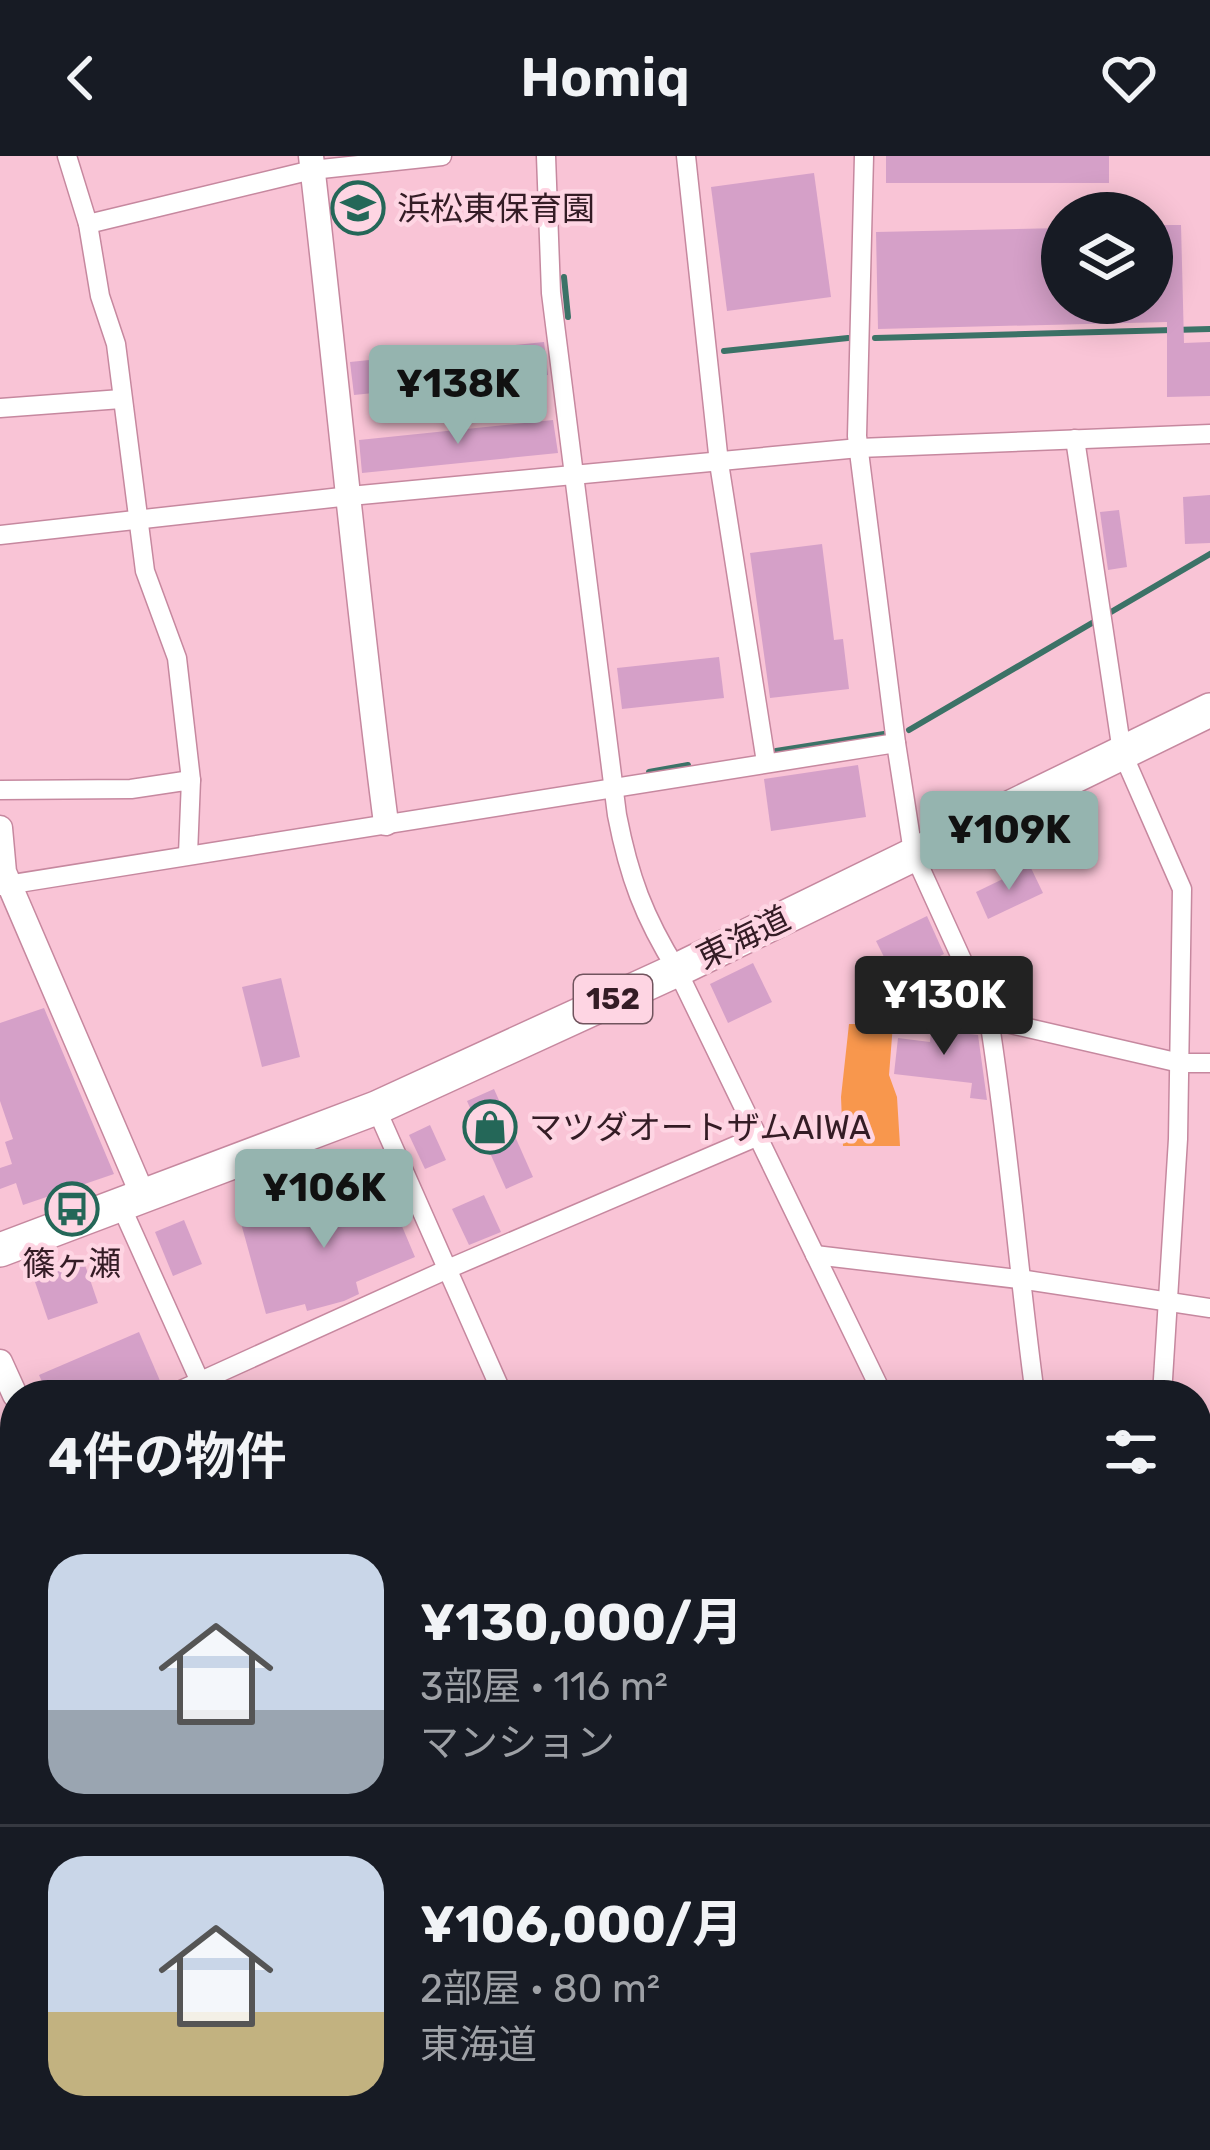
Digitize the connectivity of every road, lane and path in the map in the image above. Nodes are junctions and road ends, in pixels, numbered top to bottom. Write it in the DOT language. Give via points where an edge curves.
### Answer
graph roads {
  1 [pos="67,156"];
  2 [pos="442,156"];
  3 [pos="546,156"];
  4 [pos="686,156"];
  5 [pos="864,156"];
  6 [pos="311,163"];
  7 [pos="88,224"];
  8 [pos="121,399"];
  9 [pos="0,408"];
  10 [pos="1210,434"];
  11 [pos="1076,439"];
  12 [pos="860,448"];
  13 [pos="718,463"];
  14 [pos="576,477"];
  15 [pos="350,496"];
  16 [pos="139,520"];
  17 [pos="0,535"];
  18 [pos="1210,710"];
  19 [pos="896,743"];
  20 [pos="1122,752"];
  21 [pos="766,762"];
  22 [pos="191,780"];
  23 [pos="616,788"];
  24 [pos="0,790"];
  25 [pos="386,823"];
  26 [pos="0,828"];
  27 [pos="913,853"];
  28 [pos="188,854"];
  29 [pos="4,886"];
  30 [pos="677,970"];
  31 [pos="989,1019"];
  32 [pos="1180,1063"];
  33 [pos="1210,1063"];
  34 [pos="376,1108"];
  35 [pos="756,1137"];
  36 [pos="132,1202"];
  37 [pos="0,1250"];
  38 [pos="815,1255"];
  39 [pos="450,1268"];
  40 [pos="1019,1279"];
  41 [pos="1167,1301"];
  42 [pos="1210,1308"];
  43 [pos="200,1380"];
  44 [pos="219,1380"];
  45 [pos="497,1380"];
  46 [pos="877,1380"];
  47 [pos="1033,1380"];
  48 [pos="1163,1380"];
  1 -- 7 [label="street"];
  2 -- 6 [label="street"];
  3 -- 14 [label="street" via="550,293"];
  4 -- 13 [label="street"];
  5 -- 12 [label="street"];
  6 -- 7 [label="street"];
  6 -- 15 [label="street"];
  7 -- 8 [label="street"];
  8 -- 9 [label="street"];
  8 -- 16 [label="street"];
  10 -- 11 [label="street"];
  11 -- 12 [label="street"];
  11 -- 20 [label="street"];
  12 -- 13 [label="street"];
  12 -- 19 [label="street"];
  13 -- 14 [label="street"];
  13 -- 21 [label="street"];
  14 -- 15 [label="street"];
  14 -- 23 [label="street"];
  15 -- 16 [label="street"];
  15 -- 25 [label="street"];
  16 -- 17 [label="street"];
  16 -- 22 [label="street" via="145,572 176,658"];
  18 -- 20 [label="highway, 東海道 / 152"];
  19 -- 21 [label="street"];
  19 -- 27 [label="street"];
  20 -- 27 [label="highway, 東海道 / 152"];
  20 -- 32 [label="street" via="1182,889"];
  21 -- 23 [label="street"];
  22 -- 24 [label="street"];
  22 -- 28 [label="street"];
  23 -- 25 [label="street"];
  23 -- 30 [label="street" via="629,875"];
  25 -- 28 [label="street"];
  26 -- 29 [label="street"];
  27 -- 30 [label="highway, 東海道 / 152"];
  27 -- 31 [label="street"];
  28 -- 29 [label="street"];
  29 -- 36 [label="street"];
  30 -- 34 [label="highway, 東海道 / 152"];
  30 -- 35 [label="street"];
  31 -- 32 [label="street"];
  31 -- 40 [label="street"];
  32 -- 33 [label="street"];
  32 -- 41 [label="street"];
  34 -- 36 [label="highway, 東海道 / 152"];
  34 -- 39 [label="street"];
  35 -- 38 [label="street"];
  35 -- 39 [label="street"];
  36 -- 37 [label="highway, 東海道 / 152"];
  36 -- 43 [label="street"];
  38 -- 40 [label="street"];
  38 -- 46 [label="street"];
  39 -- 44 [label="street"];
  39 -- 45 [label="street"];
  40 -- 41 [label="street"];
  40 -- 47 [label="street"];
  41 -- 42 [label="street"];
  41 -- 48 [label="street"];
}
